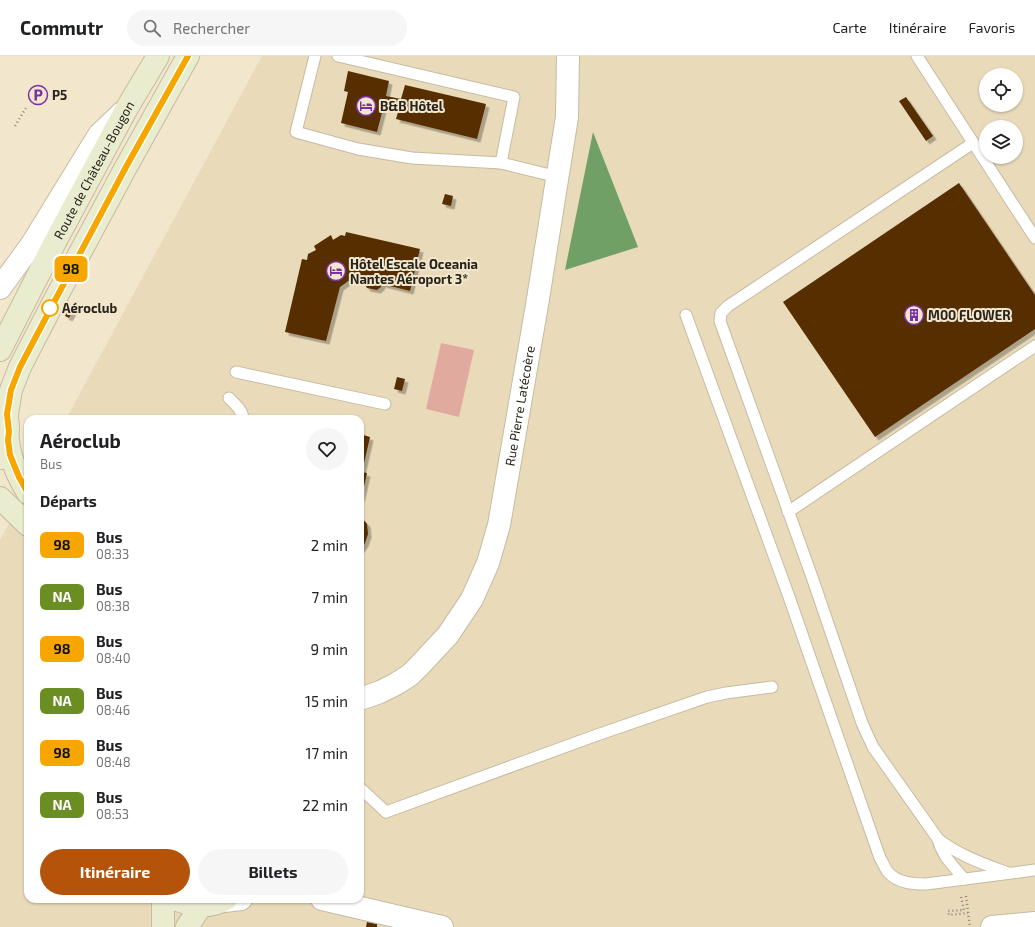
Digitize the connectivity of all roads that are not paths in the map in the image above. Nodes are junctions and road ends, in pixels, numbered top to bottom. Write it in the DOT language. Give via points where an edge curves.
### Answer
graph roads {
  1 [pos="158,56"];
  2 [pos="188,56"];
  3 [pos="315,56"];
  4 [pos="338,56"];
  5 [pos="568,56"];
  6 [pos="917,56"];
  7 [pos="127,108"];
  8 [pos="973,143"];
  9 [pos="501,163"];
  10 [pos="558,177"];
  11 [pos="1035,238"];
  12 [pos="0,288"];
  13 [pos="686,315"];
  14 [pos="1035,346"];
  15 [pos="0,350"];
  16 [pos="236,372"];
  17 [pos="229,398"];
  18 [pos="385,404"];
  19 [pos="3,407"];
  20 [pos="243,415"];
  21 [pos="4,449"];
  22 [pos="24,486"];
  23 [pos="0,498"];
  24 [pos="788,512"];
  25 [pos="24,521"];
  26 [pos="772,688"];
  27 [pos="364,698"];
  28 [pos="364,792"];
  29 [pos="364,798"];
  30 [pos="386,812"];
  31 [pos="938,839"];
  32 [pos="1035,870"];
  33 [pos="1008,873"];
  34 [pos="964,879"];
  35 [pos="163,903"];
  36 [pos="185,903"];
  37 [pos="220,903"];
  38 [pos="339,903"];
  39 [pos="201,906"];
  40 [pos="1035,923"];
  41 [pos="163,927"];
  42 [pos="187,927"];
  43 [pos="442,927"];
  44 [pos="992,927"];
  1 -- 7 [label="main road, Route de Château-Bougon"];
  2 -- 19 [label="main road, Route de Château-Bougon" via="52,306 20,367"];
  3 -- 9 [label="lane" via="296,132 358,149 412,158"];
  4 -- 9 [label="lane" via="514,97"];
  5 -- 10 [label="street, Rue Pierre Latécoère" via="567,117"];
  6 -- 8 [label="lane"];
  7 -- 12 [label="street" via="100,135 32,244"];
  7 -- 15 [label="main road, Route de Château-Bougon"];
  8 -- 11 [label="lane"];
  8 -- 24 [label="lane" via="721,313 722,331"];
  9 -- 10 [label="lane"];
  10 -- 27 [label="street, Rue Pierre Latécoère" via="499,525 488,563 472,600 448,635 420,665 396,684"];
  13 -- 34 [label="lane" via="788,594 880,858 888,872 895,878 909,883 926,884"];
  14 -- 24 [label="lane"];
  16 -- 18 [label="lane"];
  17 -- 20 [label="lane"];
  19 -- 21 [label="main road, Route de Château-Bougon" via="9,432"];
  21 -- 22 [label="main road, Route de Château-Bougon" via="10,455"];
  23 -- 25 [label="main road"];
  24 -- 31 [label="lane" via="862,723 874,747"];
  26 -- 30 [label="lane" via="707,697"];
  28 -- 30 [label="lane"];
  29 -- 30 [label="lane"];
  31 -- 33 [label="lane" via="961,853"];
  31 -- 34 [label="lane" via="948,861"];
  32 -- 33 [label="lane"];
  33 -- 34 [label="lane"];
  35 -- 41 [label="main road"];
  36 -- 39 [label="main road"];
  37 -- 39 [label="main road"];
  38 -- 43 [label="street"];
  39 -- 42 [label="main road"];
  40 -- 44 [label="street"];
}
